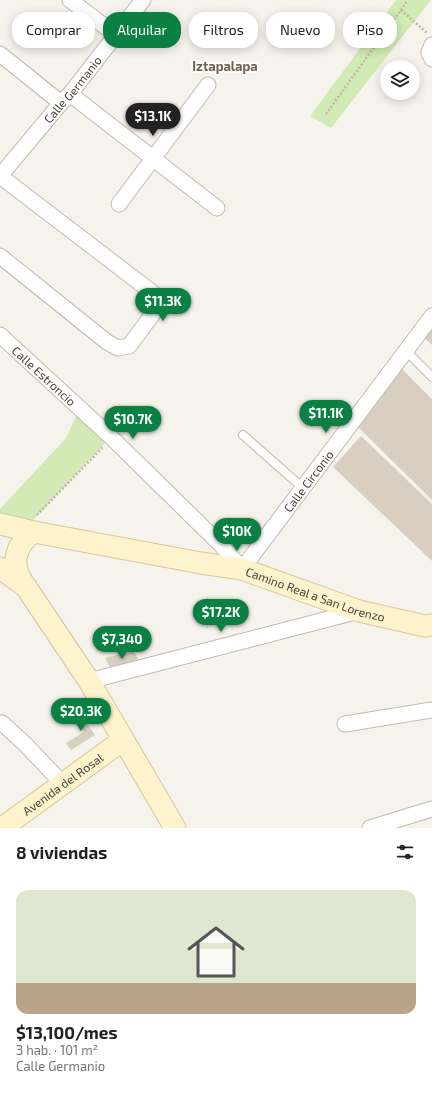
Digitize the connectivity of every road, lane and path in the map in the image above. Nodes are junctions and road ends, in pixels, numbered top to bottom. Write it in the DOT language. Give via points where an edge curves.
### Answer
graph roads {
  1 [pos="70,0"];
  2 [pos="143,0"];
  3 [pos="408,0"];
  4 [pos="401,10"];
  5 [pos="134,12"];
  6 [pos="103,25"];
  7 [pos="432,38"];
  8 [pos="432,45"];
  9 [pos="106,48"];
  10 [pos="0,54"];
  11 [pos="432,59"];
  12 [pos="208,85"];
  13 [pos="66,98"];
  14 [pos="326,114"];
  15 [pos="154,159"];
  16 [pos="0,176"];
  17 [pos="119,204"];
  18 [pos="217,208"];
  19 [pos="0,256"];
  20 [pos="432,316"];
  21 [pos="0,335"];
  22 [pos="406,351"];
  23 [pos="432,377"];
  24 [pos="243,435"];
  25 [pos="111,438"];
  26 [pos="303,488"];
  27 [pos="0,524"];
  28 [pos="35,524"];
  29 [pos="0,568"];
  30 [pos="242,569"];
  31 [pos="26,587"];
  32 [pos="359,611"];
  33 [pos="432,625"];
  34 [pos="89,681"];
  35 [pos="432,710"];
  36 [pos="2,723"];
  37 [pos="346,724"];
  38 [pos="123,740"];
  39 [pos="63,784"];
  40 [pos="432,809"];
  41 [pos="3,826"];
  42 [pos="175,828"];
  43 [pos="370,828"];
  1 -- 6 [label="street"];
  2 -- 5 [label="street, Calle Germanio"];
  3 -- 4 [label="path"];
  4 -- 7 [label="path"];
  4 -- 14 [label="path"];
  8 -- 11 [label="street" via="429,53"];
  9 -- 13 [label="street, Calle Germanio"];
  10 -- 13 [label="street"];
  12 -- 15 [label="street"];
  13 -- 15 [label="street"];
  13 -- 16 [label="street, Calle Germanio"];
  15 -- 17 [label="street"];
  15 -- 18 [label="street"];
  16 -- 19 [label="street" via="153,293 158,307 129,346 118,348 107,342"];
  20 -- 22 [label="street, Calle Circonio"];
  21 -- 25 [label="street, Calle Estroncio"];
  22 -- 23 [label="lane"];
  22 -- 26 [label="street, Calle Circonio"];
  24 -- 26 [label="lane"];
  25 -- 28 [label="path"];
  25 -- 30 [label="street, Calle Estroncio" via="222,546"];
  26 -- 30 [label="street, Calle Circonio"];
  27 -- 28 [label="main road, Camino Real a San Lorenzo"];
  28 -- 30 [label="main road, Camino Real a San Lorenzo" via="201,563"];
  28 -- 31 [label="main road" via="22,542 16,557 16,570"];
  29 -- 31 [label="main road"];
  30 -- 32 [label="main road, Camino Real a San Lorenzo"];
  31 -- 34 [label="main road"];
  32 -- 33 [label="main road, Camino Real a San Lorenzo" via="425,626"];
  32 -- 34 [label="street"];
  34 -- 38 [label="main road"];
  35 -- 37 [label="street"];
  36 -- 39 [label="street"];
  38 -- 39 [label="main road, Avenida del Rosal"];
  38 -- 42 [label="main road"];
  39 -- 41 [label="main road, Avenida del Rosal"];
  40 -- 43 [label="street"];
}
